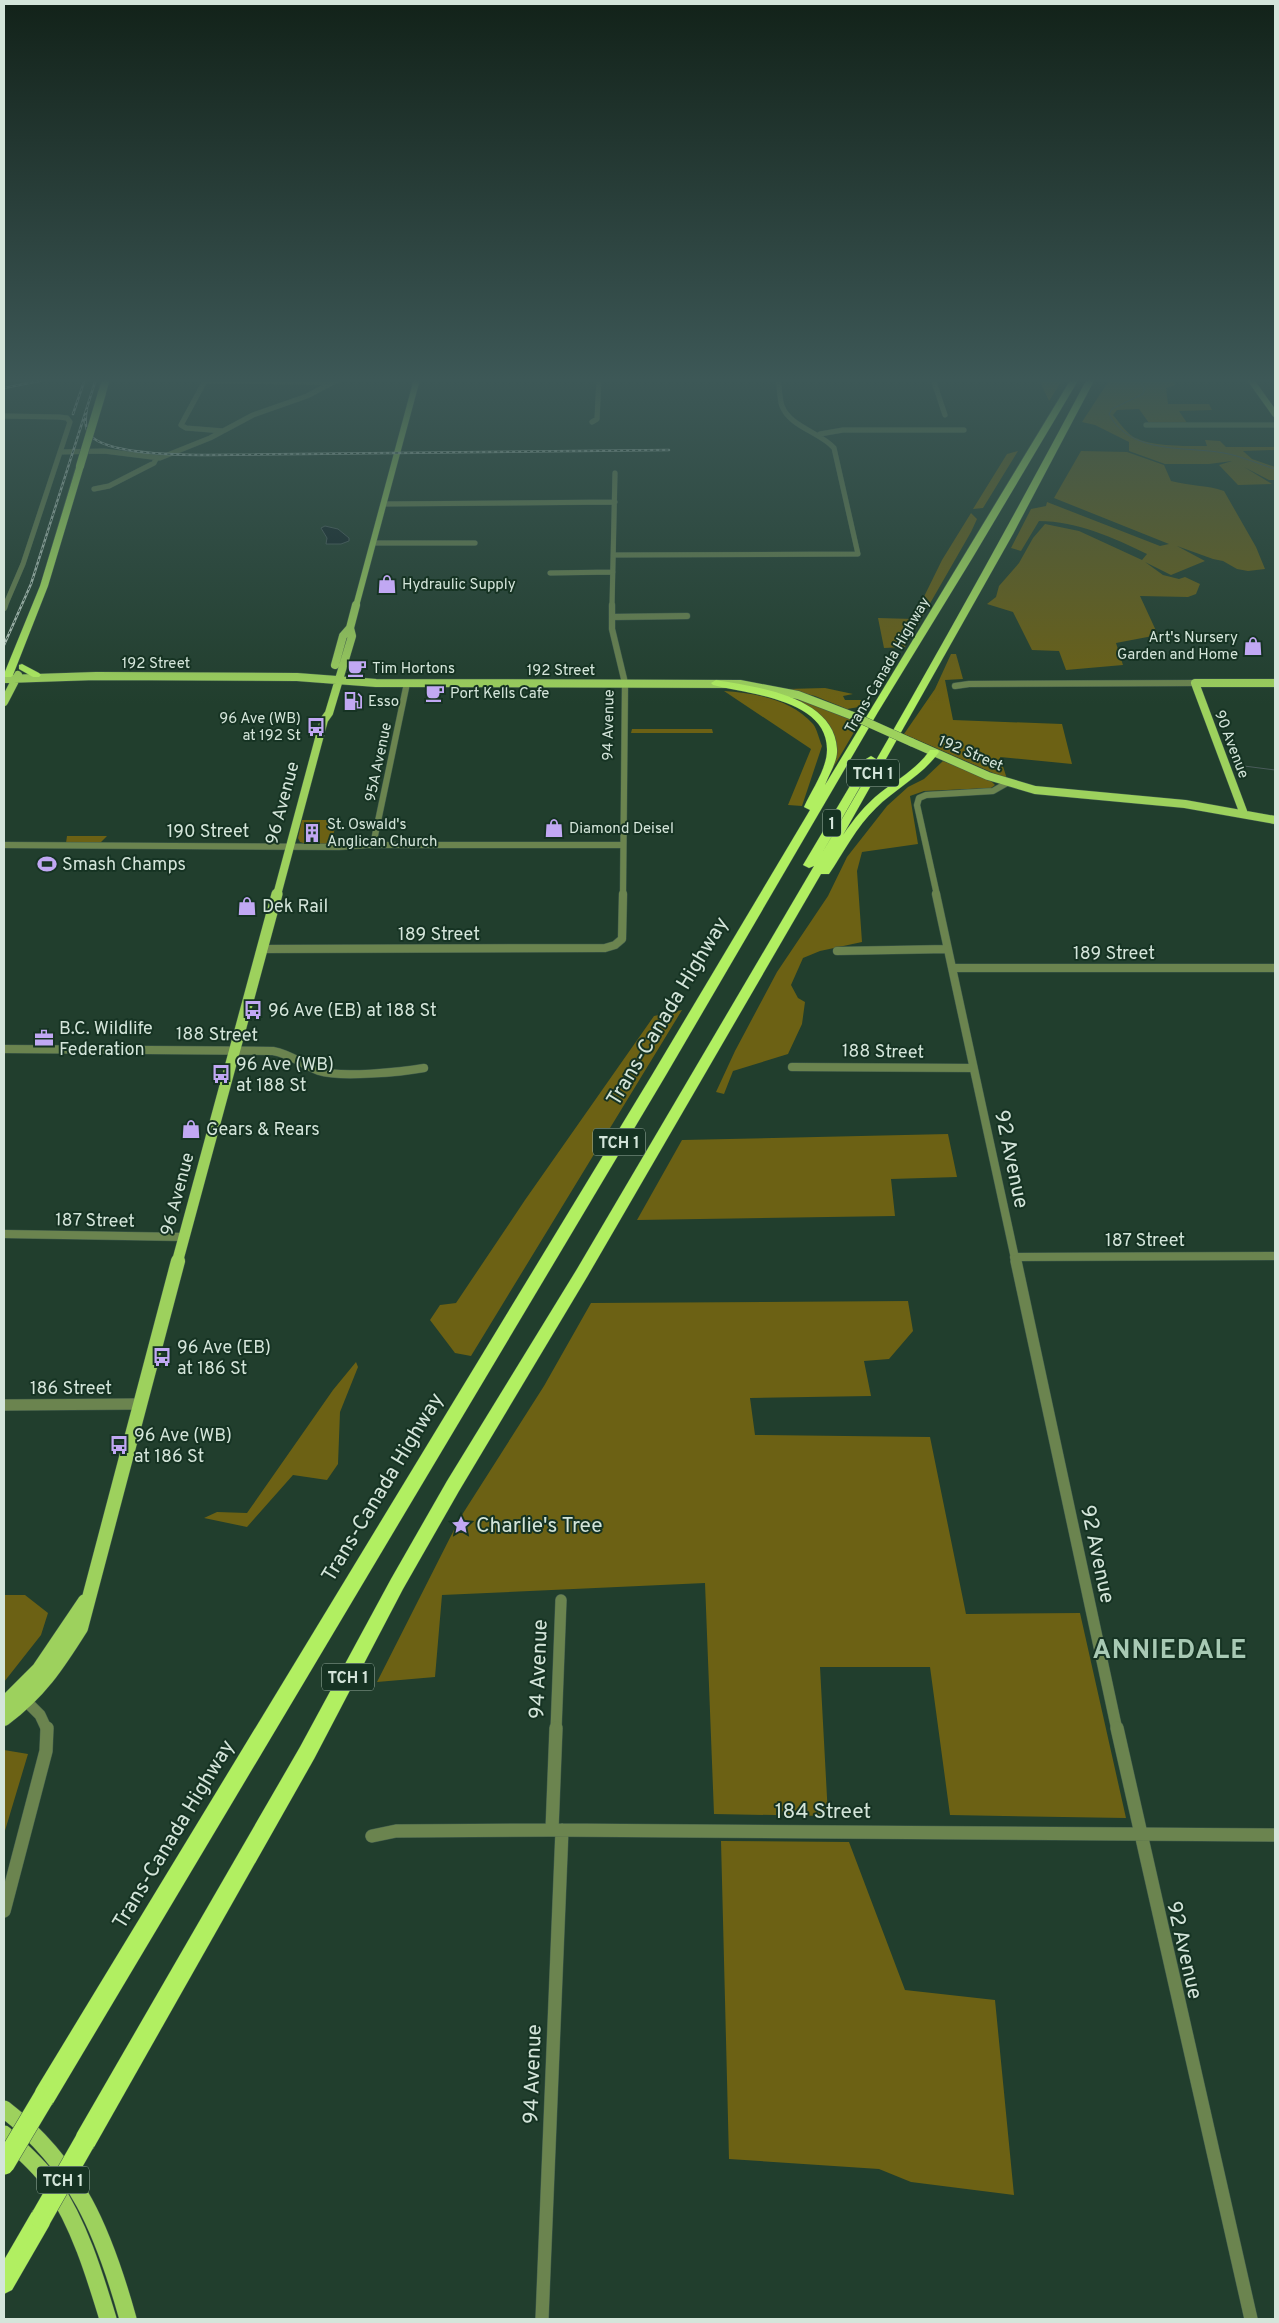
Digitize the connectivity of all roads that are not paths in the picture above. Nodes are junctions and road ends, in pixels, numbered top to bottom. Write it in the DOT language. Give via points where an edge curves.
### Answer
graph roads {
  1 [pos="48,487"];
  2 [pos="76,487"];
  3 [pos="77,487"];
  4 [pos="100,487"];
  5 [pos="388,487"];
  6 [pos="615,487"];
  7 [pos="844,487"];
  8 [pos="1010,487"];
  9 [pos="1033,487"];
  10 [pos="94,489"];
  11 [pos="614,502"];
  12 [pos="384,504"];
  13 [pos="373,543"];
  14 [pos="475,543"];
  15 [pos="613,555"];
  16 [pos="613,572"];
  17 [pos="550,573"];
  18 [pos="4,608"];
  19 [pos="687,616"];
  20 [pos="612,617"];
  21 [pos="955,627"];
  22 [pos="10,676"];
  23 [pos="35,677"];
  24 [pos="335,681"];
  25 [pos="625,683"];
  26 [pos="716,683"];
  27 [pos="1195,683"];
  28 [pos="1275,683"];
  29 [pos="407,684"];
  30 [pos="955,686"];
  31 [pos="10,690"];
  32 [pos="4,702"];
  33 [pos="324,720"];
  34 [pos="934,752"];
  35 [pos="1008,783"];
  36 [pos="921,797"];
  37 [pos="1244,814"];
  38 [pos="1275,820"];
  39 [pos="4,845"];
  40 [pos="373,845"];
  41 [pos="622,845"];
  42 [pos="290,846"];
  43 [pos="792,850"];
  44 [pos="790,918"];
  45 [pos="615,945"];
  46 [pos="262,949"];
  47 [pos="948,949"];
  48 [pos="837,951"];
  49 [pos="952,968"];
  50 [pos="1275,968"];
  51 [pos="725,1026"];
  52 [pos="4,1049"];
  53 [pos="235,1050"];
  54 [pos="792,1067"];
  55 [pos="424,1068"];
  56 [pos="973,1068"];
  57 [pos="4,1234"];
  58 [pos="185,1237"];
  59 [pos="1275,1256"];
  60 [pos="1014,1257"];
  61 [pos="139,1404"];
  62 [pos="4,1405"];
  63 [pos="91,1591"];
  64 [pos="561,1600"];
  65 [pos="22,1697"];
  66 [pos="4,1704"];
  67 [pos="4,1719"];
  68 [pos="557,1830"];
  69 [pos="1140,1834"];
  70 [pos="1275,1835"];
  71 [pos="372,1836"];
  72 [pos="4,1911"];
  73 [pos="4,2109"];
  74 [pos="4,2134"];
  75 [pos="4,2164"];
  76 [pos="4,2282"];
  77 [pos="108,2319"];
  78 [pos="128,2319"];
  79 [pos="542,2319"];
  80 [pos="1251,2319"];
  1 -- 18 [label="street" via="23,564"];
  2 -- 22 [label="highway"];
  3 -- 22 [label="highway" via="44,607"];
  4 -- 10 [label="street"];
  5 -- 12 [label="main road, 96 Avenue"];
  6 -- 11 [label="street, 94 Avenue"];
  7 -- 15 [label="street" via="858,554"];
  8 -- 43 [label="highway, Trans-Canada Highway / TCH 1"];
  9 -- 21 [label="highway, Trans-Canada Highway / TCH 1"];
  11 -- 12 [label="street"];
  11 -- 15 [label="street, 94 Avenue"];
  12 -- 13 [label="main road, 96 Avenue"];
  13 -- 14 [label="street"];
  13 -- 24 [label="main road, 96 Avenue" via="350,628 352,636"];
  15 -- 16 [label="street, 94 Avenue"];
  16 -- 17 [label="street"];
  16 -- 20 [label="street, 94 Avenue"];
  19 -- 20 [label="street"];
  20 -- 25 [label="street, 94 Avenue" via="613,638"];
  21 -- 44 [label="highway, Trans-Canada Highway / TCH 1"];
  21 -- 51 [label="highway, Trans-Canada Highway / 1" via="922,674 841,807"];
  22 -- 23 [label="highway"];
  22 -- 31 [label="main road"];
  23 -- 24 [label="main road, 192 Street" via="297,677"];
  23 -- 31 [label="main road"];
  24 -- 29 [label="main road, 192 Street"];
  24 -- 33 [label="main road, 96 Avenue" via="322,714"];
  25 -- 26 [label="main road, 192 Street"];
  25 -- 29 [label="main road, 192 Street"];
  25 -- 41 [label="street, 94 Avenue"];
  26 -- 34 [label="main road, 192 Street, bridge" via="787,690"];
  26 -- 43 [label="highway" via="780,696 820,720 830,735 832,751"];
  27 -- 28 [label="main road"];
  27 -- 30 [label="street"];
  27 -- 37 [label="main road, 90 Avenue"];
  29 -- 40 [label="street, 95A Avenue"];
  31 -- 32 [label="main road"];
  33 -- 42 [label="main road, 96 Avenue"];
  34 -- 35 [label="main road, 192 Street"];
  34 -- 44 [label="highway" via="919,771 870,807 808,899"];
  35 -- 36 [label="street" via="992,791"];
  35 -- 37 [label="main road, 192 Street" via="1046,792"];
  36 -- 47 [label="street, 92 Avenue" via="917,805"];
  37 -- 38 [label="main road, 192 Street"];
  39 -- 42 [label="street, 190 Street"];
  40 -- 41 [label="street, 190 Street"];
  40 -- 42 [label="street, 190 Street"];
  41 -- 45 [label="street, 94 Avenue" via="622,939"];
  42 -- 46 [label="main road, 96 Avenue"];
  43 -- 75 [label="highway, Trans-Canada Highway / TCH 1, bridge"];
  44 -- 51 [label="highway, Trans-Canada Highway / TCH 1"];
  45 -- 46 [label="street, 189 Street" via="598,948"];
  46 -- 53 [label="main road, 96 Avenue"];
  47 -- 48 [label="street"];
  47 -- 49 [label="street, 92 Avenue"];
  49 -- 50 [label="street, 189 Street"];
  49 -- 56 [label="street, 92 Avenue"];
  51 -- 76 [label="highway, Trans-Canada Highway / TCH 1, bridge" via="582,1273 457,1478 307,1753"];
  52 -- 53 [label="street, 188 Street"];
  53 -- 55 [label="street, 188 Street" via="286,1053 326,1073 398,1073"];
  53 -- 58 [label="main road, 96 Avenue"];
  54 -- 56 [label="street, 188 Street"];
  56 -- 60 [label="street, 92 Avenue"];
  57 -- 58 [label="street, 187 Street"];
  58 -- 61 [label="main road, 96 Avenue"];
  59 -- 60 [label="street, 187 Street"];
  60 -- 69 [label="street, 92 Avenue"];
  61 -- 62 [label="street, 186 Street"];
  61 -- 63 [label="main road, 96 Avenue"];
  63 -- 65 [label="main road, 96 Avenue" via="81,1628 54,1671"];
  64 -- 68 [label="street, 94 Avenue"];
  65 -- 66 [label="main road"];
  65 -- 67 [label="main road"];
  65 -- 72 [label="street" via="46,1720 49,1730"];
  68 -- 69 [label="street, 184 Street"];
  68 -- 71 [label="street, 184 Street" via="396,1831"];
  68 -- 79 [label="street, 94 Avenue"];
  69 -- 70 [label="street, 184 Street"];
  69 -- 80 [label="street, 92 Avenue"];
  73 -- 78 [label="main road" via="64,2168 112,2265"];
  74 -- 77 [label="main road" via="51,2183 94,2274"];
}
